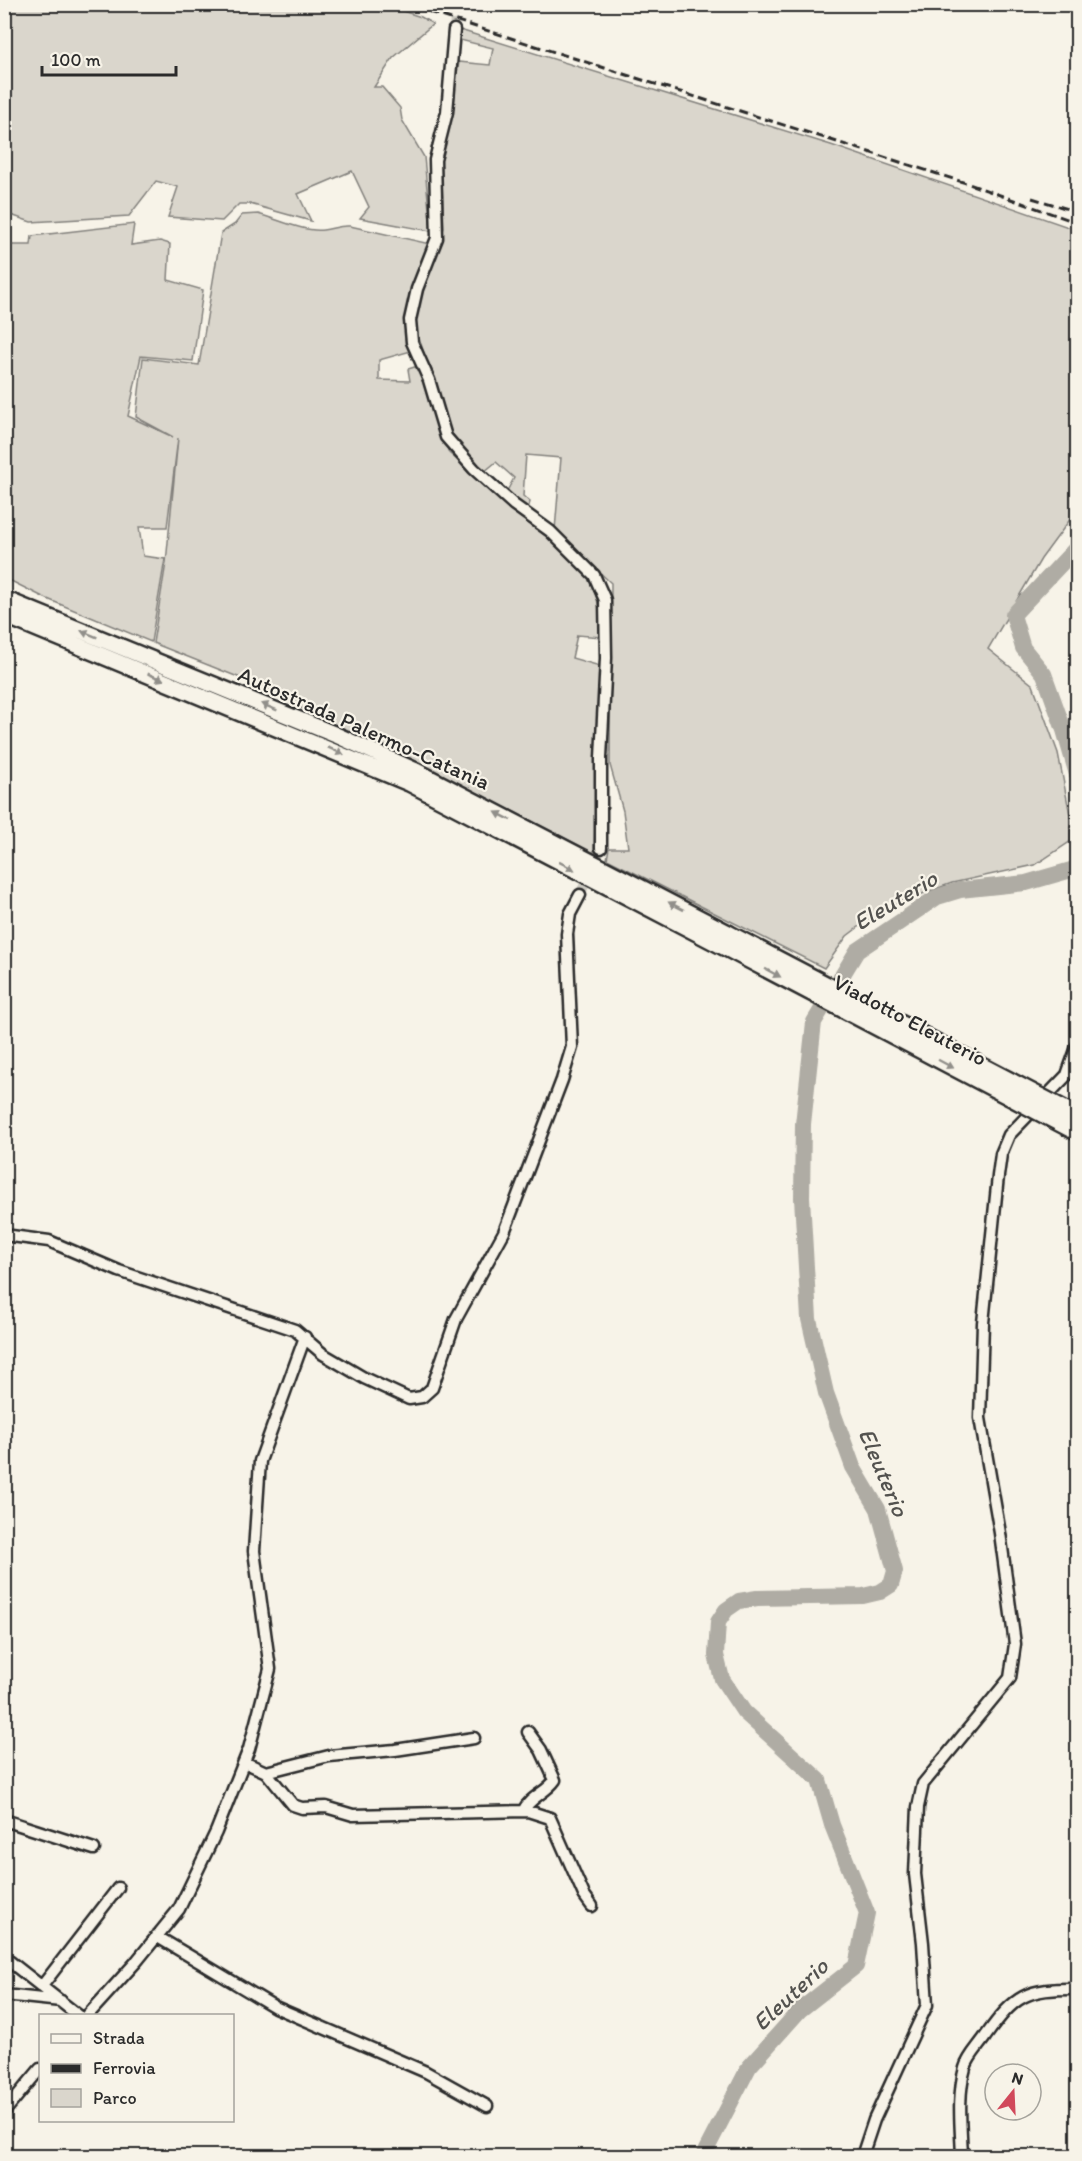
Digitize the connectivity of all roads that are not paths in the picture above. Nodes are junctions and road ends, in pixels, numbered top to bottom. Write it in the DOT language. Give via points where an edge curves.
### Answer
graph roads {
  1 [pos="454,30"];
  2 [pos="4,599"];
  3 [pos="4,615"];
  4 [pos="601,848"];
  5 [pos="580,895"];
  6 [pos="725,939"];
  7 [pos="1077,1044"];
  8 [pos="1077,1116"];
  9 [pos="1077,1133"];
  10 [pos="4,1234"];
  11 [pos="305,1337"];
  12 [pos="528,1731"];
  13 [pos="474,1738"];
  14 [pos="244,1762"];
  15 [pos="266,1772"];
  16 [pos="523,1811"];
  17 [pos="4,1820"];
  18 [pos="94,1849"];
  19 [pos="118,1888"];
  20 [pos="592,1906"];
  21 [pos="156,1936"];
  22 [pos="4,1957"];
  23 [pos="42,1986"];
  24 [pos="1077,1989"];
  25 [pos="4,1995"];
  26 [pos="61,2001"];
  27 [pos="77,2014"];
  28 [pos="89,2014"];
  29 [pos="39,2070"];
  30 [pos="488,2106"];
  31 [pos="4,2112"];
  32 [pos="862,2157"];
  33 [pos="962,2157"];
  1 -- 4 [label="street" via="447,112 435,160 437,238 417,290 410,320 412,342 429,380 446,437 474,469 550,531 594,575 605,600"];
  6 -- 2 [label="highway, Autostrada Palermo-Catania, one-way" via="414,770"];
  3 -- 6 [label="highway, Autostrada Palermo-Catania, one-way" via="409,783"];
  5 -- 11 [label="street" via="570,915 567,934 572,1047 566,1067 504,1232 456,1319 432,1388 423,1397 409,1399 349,1369"];
  6 -- 8 [label="highway, Viadotto Eleuterio, bridge"];
  6 -- 9 [label="highway, Viadotto Eleuterio, one-way, bridge"];
  7 -- 32 [label="street" via="1067,1075 1010,1135 1001,1154 998,1176 983,1323 980,1418 1015,1644 1010,1678 923,1784 915,1874 927,2005 874,2120"];
  10 -- 11 [label="street" via="49,1241 119,1270 296,1330"];
  11 -- 14 [label="street" via="260,1461 254,1551 270,1669"];
  12 -- 16 [label="street" via="555,1780 528,1801"];
  13 -- 15 [label="street" via="328,1756"];
  14 -- 15 [label="street"];
  14 -- 21 [label="street" via="193,1882 179,1909"];
  15 -- 16 [label="street" via="293,1805 302,1808 326,1807 352,1815"];
  16 -- 20 [label="street" via="550,1818"];
  17 -- 18 [label="street"];
  19 -- 23 [label="street"];
  21 -- 28 [label="street"];
  21 -- 30 [label="street" via="275,2007 426,2072"];
  22 -- 23 [label="street"];
  23 -- 26 [label="street"];
  24 -- 33 [label="street" via="1033,1991 1013,2002 979,2046 966,2066 961,2089"];
  25 -- 26 [label="street"];
  26 -- 27 [label="street"];
  29 -- 31 [label="street"];
}
